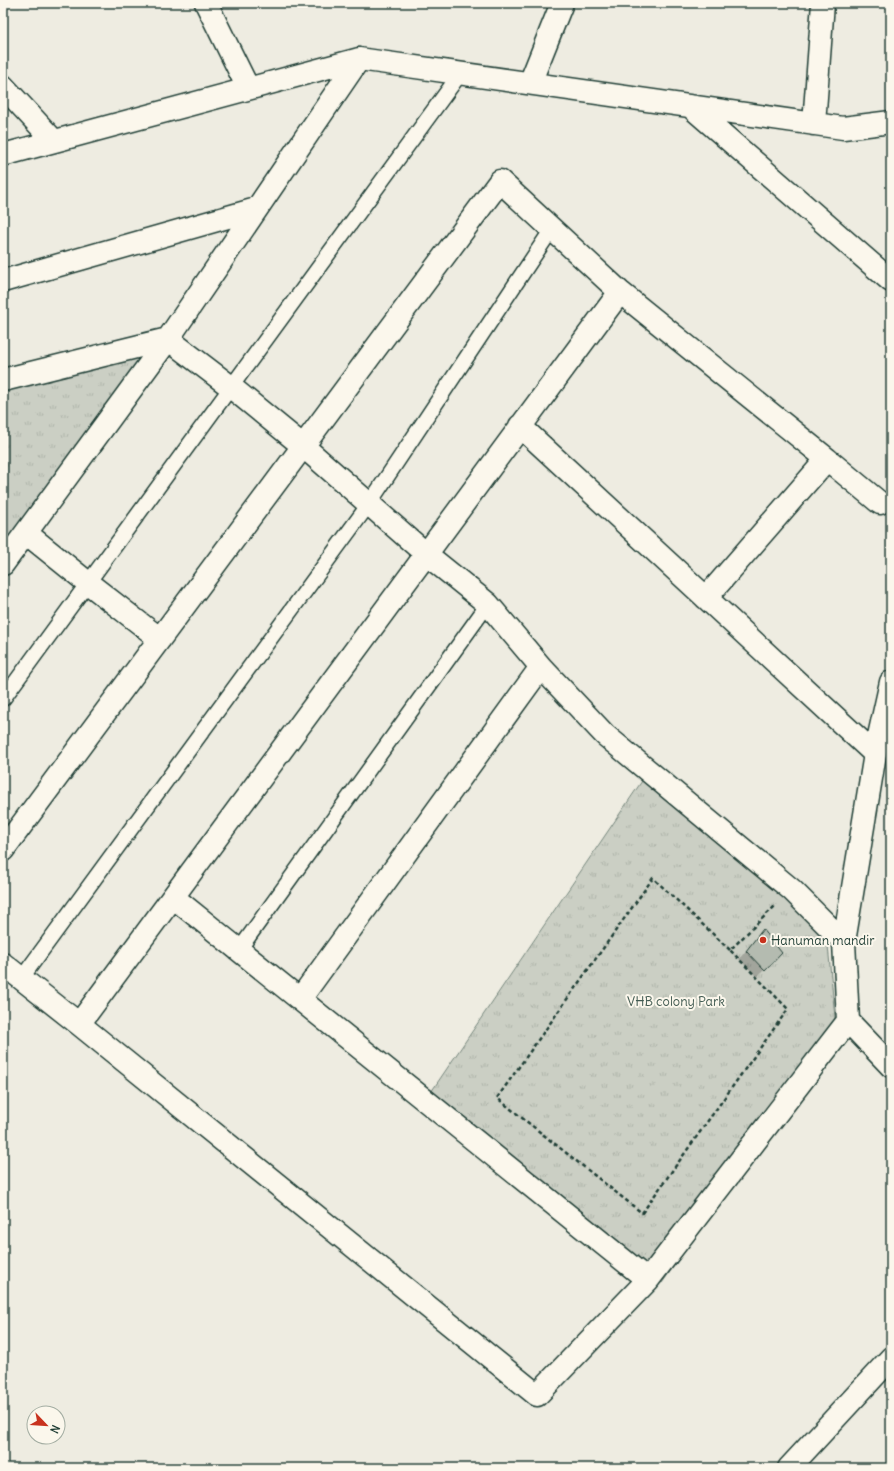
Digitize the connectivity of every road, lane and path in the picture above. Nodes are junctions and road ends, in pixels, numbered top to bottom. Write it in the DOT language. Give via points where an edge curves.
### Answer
graph roads {
  1 [pos="206,3"];
  2 [pos="562,3"];
  3 [pos="823,3"];
  4 [pos="359,59"];
  5 [pos="460,74"];
  6 [pos="530,83"];
  7 [pos="3,86"];
  8 [pos="248,88"];
  9 [pos="690,106"];
  10 [pos="891,122"];
  11 [pos="814,124"];
  12 [pos="54,141"];
  13 [pos="3,155"];
  14 [pos="256,209"];
  15 [pos="552,229"];
  16 [pos="3,281"];
  17 [pos="891,281"];
  18 [pos="620,292"];
  19 [pos="168,339"];
  20 [pos="3,380"];
  21 [pos="231,387"];
  22 [pos="520,426"];
  23 [pos="303,446"];
  24 [pos="827,459"];
  25 [pos="880,503"];
  26 [pos="369,504"];
  27 [pos="26,533"];
  28 [pos="426,554"];
  29 [pos="3,564"];
  30 [pos="88,583"];
  31 [pos="706,598"];
  32 [pos="488,604"];
  33 [pos="160,639"];
  34 [pos="541,667"];
  35 [pos="891,682"];
  36 [pos="3,699"];
  37 [pos="875,754"];
  38 [pos="3,850"];
  39 [pos="792,890"];
  40 [pos="173,897"];
  41 [pos="844,942"];
  42 [pos="240,950"];
  43 [pos="730,950"];
  44 [pos="3,964"];
  45 [pos="21,979"];
  46 [pos="300,999"];
  47 [pos="848,1021"];
  48 [pos="79,1024"];
  49 [pos="891,1066"];
  50 [pos="648,1280"];
  51 [pos="891,1358"];
  52 [pos="789,1468"];
  1 -- 8 [label="street"];
  2 -- 6 [label="street"];
  3 -- 11 [label="street"];
  4 -- 5 [label="street"];
  4 -- 8 [label="street"];
  4 -- 14 [label="street"];
  5 -- 6 [label="street"];
  5 -- 21 [label="lane"];
  6 -- 9 [label="street"];
  7 -- 12 [label="street"];
  8 -- 12 [label="street"];
  9 -- 11 [label="street"];
  9 -- 17 [label="street"];
  10 -- 11 [label="street" via="843,128"];
  12 -- 13 [label="street"];
  14 -- 16 [label="street"];
  14 -- 19 [label="street"];
  15 -- 18 [label="street"];
  15 -- 23 [label="street" via="500,181"];
  15 -- 26 [label="lane"];
  18 -- 22 [label="street"];
  18 -- 24 [label="street"];
  19 -- 20 [label="street"];
  19 -- 21 [label="street"];
  19 -- 27 [label="street"];
  21 -- 23 [label="street"];
  21 -- 30 [label="lane"];
  22 -- 28 [label="street"];
  22 -- 31 [label="street"];
  23 -- 26 [label="street"];
  23 -- 33 [label="street"];
  24 -- 25 [label="street"];
  24 -- 31 [label="street"];
  26 -- 28 [label="street"];
  26 -- 45 [label="lane"];
  27 -- 29 [label="street"];
  27 -- 30 [label="street"];
  28 -- 32 [label="street"];
  28 -- 40 [label="street"];
  30 -- 33 [label="street"];
  30 -- 36 [label="lane"];
  31 -- 37 [label="street"];
  32 -- 34 [label="street"];
  32 -- 42 [label="lane"];
  33 -- 38 [label="street"];
  34 -- 39 [label="street" via="605,735"];
  34 -- 46 [label="street"];
  35 -- 37 [label="street"];
  37 -- 41 [label="street"];
  39 -- 41 [label="street"];
  39 -- 43 [label="path"];
  40 -- 42 [label="street"];
  40 -- 48 [label="street"];
  41 -- 47 [label="street"];
  42 -- 46 [label="street"];
  43 -- 43 [label="path" via="788,1009 642,1212 497,1098 653,878"];
  44 -- 45 [label="street"];
  45 -- 48 [label="street"];
  46 -- 50 [label="street"];
  47 -- 49 [label="street"];
  47 -- 50 [label="street"];
  48 -- 50 [label="street" via="537,1395"];
  51 -- 52 [label="street"];
}
